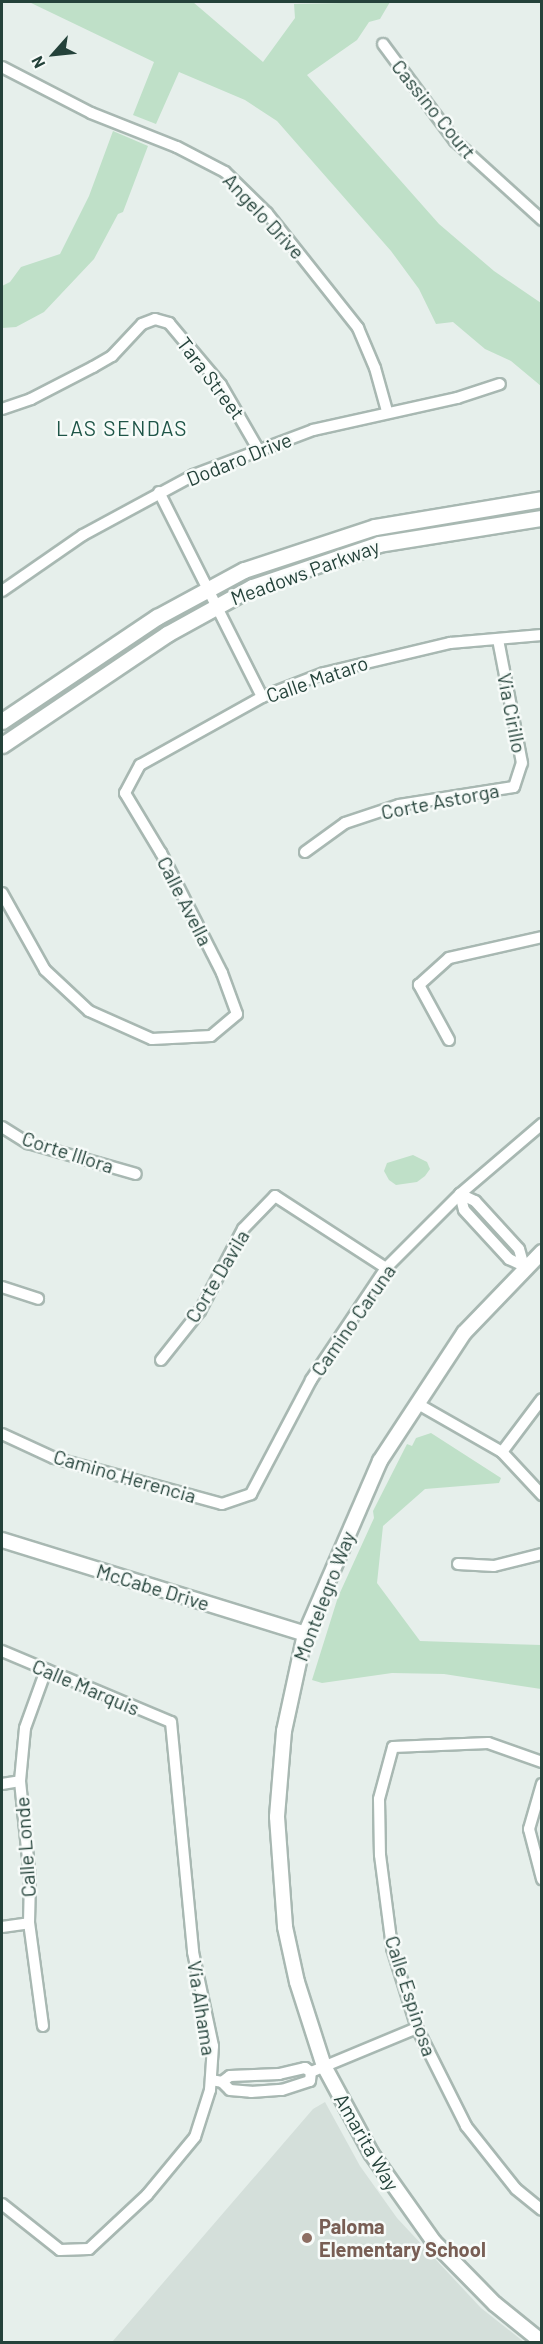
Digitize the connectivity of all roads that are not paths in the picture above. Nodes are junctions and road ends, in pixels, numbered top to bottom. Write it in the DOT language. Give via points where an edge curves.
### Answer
graph roads {
  1 [pos="383,44"];
  2 [pos="2,67"];
  3 [pos="542,220"];
  4 [pos="500,384"];
  5 [pos="2,409"];
  6 [pos="387,411"];
  7 [pos="258,449"];
  8 [pos="159,492"];
  9 [pos="542,499"];
  10 [pos="542,518"];
  11 [pos="206,589"];
  12 [pos="2,591"];
  13 [pos="214,606"];
  14 [pos="542,635"];
  15 [pos="498,639"];
  16 [pos="262,698"];
  17 [pos="2,721"];
  18 [pos="2,745"];
  19 [pos="514,787"];
  20 [pos="125,793"];
  21 [pos="305,852"];
  22 [pos="2,893"];
  23 [pos="542,937"];
  24 [pos="449,1040"];
  25 [pos="542,1124"];
  26 [pos="2,1127"];
  27 [pos="136,1174"];
  28 [pos="460,1194"];
  29 [pos="542,1252"];
  30 [pos="524,1266"];
  31 [pos="386,1268"];
  32 [pos="2,1287"];
  33 [pos="38,1299"];
  34 [pos="161,1360"];
  35 [pos="542,1399"];
  36 [pos="418,1404"];
  37 [pos="2,1434"];
  38 [pos="502,1452"];
  39 [pos="251,1494"];
  40 [pos="542,1496"];
  41 [pos="2,1540"];
  42 [pos="542,1554"];
  43 [pos="458,1564"];
  44 [pos="305,1634"];
  45 [pos="2,1651"];
  46 [pos="46,1670"];
  47 [pos="171,1722"];
  48 [pos="542,1762"];
  49 [pos="20,1781"];
  50 [pos="2,1784"];
  51 [pos="542,1784"];
  52 [pos="542,1879"];
  53 [pos="29,1923"];
  54 [pos="2,1927"];
  55 [pos="43,2026"];
  56 [pos="417,2028"];
  57 [pos="324,2066"];
  58 [pos="311,2073"];
  59 [pos="211,2080"];
  60 [pos="222,2082"];
  61 [pos="2,2204"];
  62 [pos="542,2210"];
  63 [pos="542,2342"];
  1 -- 3 [label="street, Cassino Court" via="455,141"];
  2 -- 6 [label="street, Angelo Drive" via="91,113 177,147 225,172 267,213 358,328"];
  4 -- 6 [label="street, Dodaro Drive" via="457,398"];
  5 -- 7 [label="street, Tara Street" via="31,399 112,356 142,324 154,319 169,323 221,385"];
  6 -- 7 [label="street, Dodaro Drive"];
  7 -- 8 [label="street, Dodaro Drive"];
  8 -- 11 [label="street"];
  8 -- 12 [label="street, Dodaro Drive" via="83,535"];
  9 -- 11 [label="main road, Meadows Parkway" via="375,526 244,570"];
  10 -- 13 [label="main road, Meadows Parkway" via="379,544 252,587"];
  11 -- 13 [label="street"];
  11 -- 17 [label="main road, Meadows Parkway" via="157,617"];
  13 -- 16 [label="street"];
  13 -- 18 [label="main road, Meadows Parkway"];
  14 -- 15 [label="street, Calle Mataro"];
  15 -- 16 [label="street, Calle Mataro" via="400,652 324,673"];
  15 -- 19 [label="street, Via Cirillo" via="522,763"];
  16 -- 20 [label="street, Calle Mataro" via="140,765"];
  19 -- 21 [label="street, Corte Astorga" via="399,805 345,823"];
  20 -- 22 [label="street, Calle Avella" via="161,853 222,973 237,1014 211,1036 152,1039 90,1011 45,970"];
  23 -- 24 [label="street" via="449,958 419,985"];
  25 -- 28 [label="street, Camino Caruna"];
  26 -- 27 [label="street, Corte Illora" via="28,1143"];
  28 -- 30 [label="street" via="475,1201 519,1249"];
  28 -- 31 [label="street, Camino Caruna"];
  29 -- 30 [label="street, Montelegro Way"];
  30 -- 36 [label="street, Montelegro Way" via="464,1333"];
  31 -- 34 [label="street, Corte Davila" via="275,1196 243,1229 200,1311"];
  31 -- 39 [label="street, Camino Caruna" via="311,1380"];
  32 -- 33 [label="street"];
  35 -- 38 [label="street"];
  36 -- 38 [label="street"];
  36 -- 44 [label="street, Montelegro Way" via="380,1461"];
  37 -- 39 [label="street, Camino Herencia" via="54,1458 222,1504"];
  38 -- 40 [label="street"];
  41 -- 44 [label="street, McCabe Drive"];
  42 -- 43 [label="street" via="494,1566"];
  44 -- 57 [label="street, Montelegro Way" via="292,1681 278,1775 279,1873 297,1982"];
  45 -- 46 [label="street, Calle Marquis"];
  46 -- 47 [label="street, Calle Marquis"];
  46 -- 49 [label="street, Calle Londe" via="25,1728"];
  47 -- 59 [label="street, Via Alhama" via="193,1952 213,2046"];
  48 -- 56 [label="street, Calle Espinosa" via="488,1743 393,1748 379,1799 380,1855 392,1948"];
  49 -- 50 [label="street"];
  49 -- 53 [label="street, Calle Londe" via="30,1878"];
  51 -- 52 [label="street" via="529,1829"];
  53 -- 54 [label="street"];
  53 -- 55 [label="street, Calle Londe"];
  56 -- 57 [label="street"];
  56 -- 62 [label="street, Calle Espinosa" via="466,2126 516,2189"];
  57 -- 58 [label="street"];
  57 -- 63 [label="street, Amarita Way" via="371,2153 434,2242 495,2304"];
  58 -- 60 [label="street" via="305,2068 279,2074 230,2076"];
  58 -- 60 [label="street" via="310,2081 282,2090 230,2090"];
  59 -- 60 [label="street"];
  59 -- 61 [label="street, Via Alhama" via="195,2137 147,2195 89,2249 60,2250"];
}
